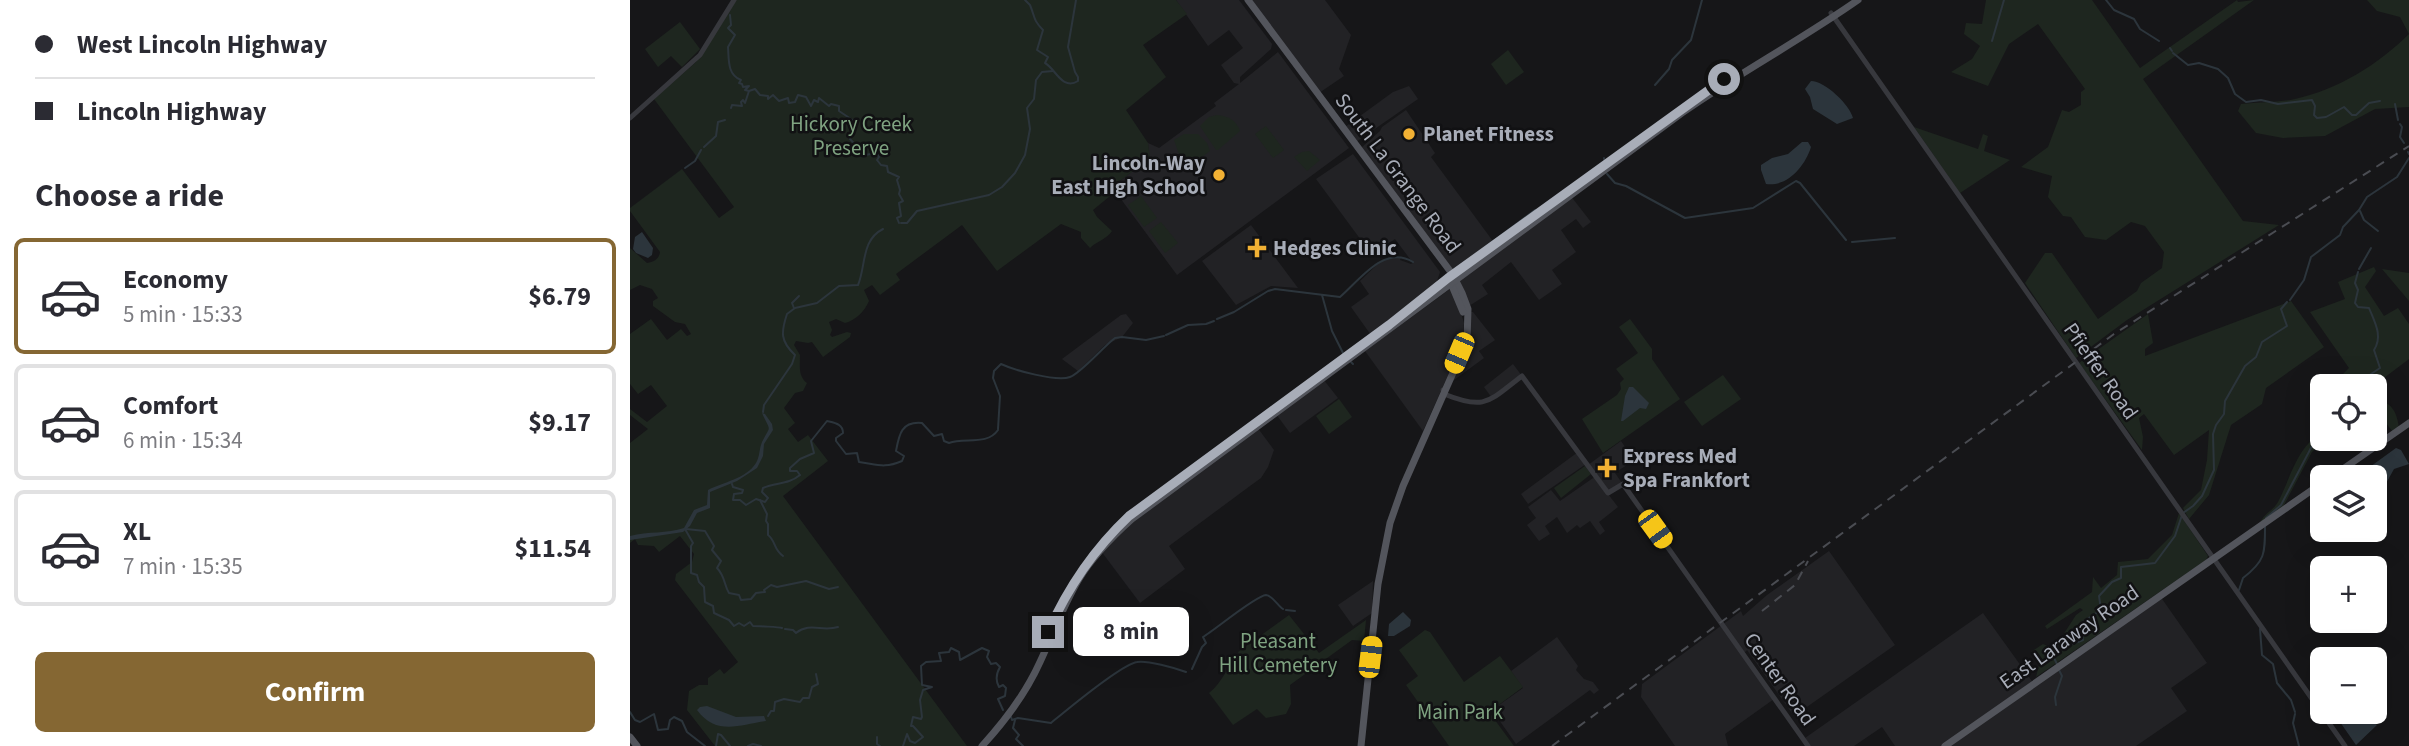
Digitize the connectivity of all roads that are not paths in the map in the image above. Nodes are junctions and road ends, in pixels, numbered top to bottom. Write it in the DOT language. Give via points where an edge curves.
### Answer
graph roads {
  1 [pos="734,0"];
  2 [pos="1246,0"];
  3 [pos="1850,0"];
  4 [pos="1858,0"];
  5 [pos="1833,15"];
  6 [pos="630,118"];
  7 [pos="1452,279"];
  8 [pos="1444,391"];
  9 [pos="2409,423"];
  10 [pos="2349,465"];
  11 [pos="2310,491"];
  12 [pos="2214,558"];
  13 [pos="630,737"];
  14 [pos="637,746"];
  15 [pos="980,746"];
  16 [pos="1360,746"];
  17 [pos="1808,746"];
  18 [pos="1945,746"];
  19 [pos="2345,746"];
  1 -- 6 [label="street" via="701,55"];
  2 -- 7 [label="main road, South La Grange Road"];
  3 -- 5 [label="main road"];
  4 -- 5 [label="main road"];
  5 -- 7 [label="main road" via="1713,86"];
  5 -- 12 [label="street, Pfieffer Road"];
  7 -- 8 [label="main road, South La Grange Road" via="1468,309 1469,324 1464,350"];
  7 -- 15 [label="main road" via="1109,535 1067,592 1024,684"];
  8 -- 16 [label="main road, South La Grange Road" via="1399,484 1381,545"];
  8 -- 17 [label="street, Center Road" via="1471,403 1487,401 1522,376 1608,493 1623,484"];
  9 -- 10 [label="main road"];
  11 -- 12 [label="main road, East Laraway Road"];
  12 -- 18 [label="main road, East Laraway Road"];
  12 -- 19 [label="street, Pfieffer Road"];
  13 -- 14 [label="main road"];
}
